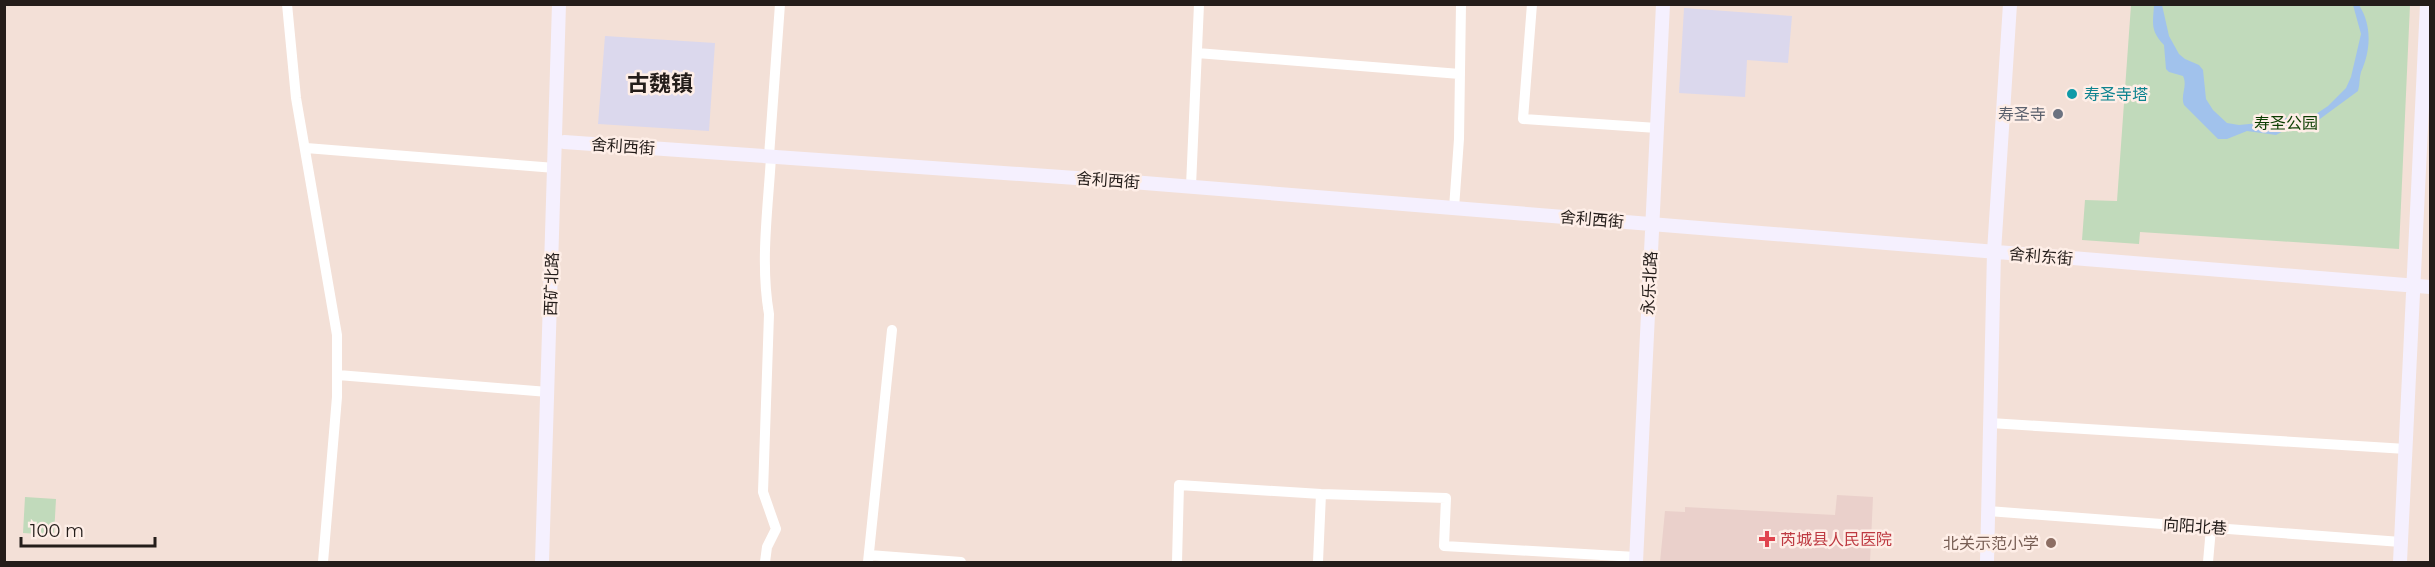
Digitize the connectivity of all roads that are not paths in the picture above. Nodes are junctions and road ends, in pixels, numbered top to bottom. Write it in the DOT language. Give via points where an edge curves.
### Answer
graph roads {
  1 [pos="286,4"];
  2 [pos="560,4"];
  3 [pos="568,4"];
  4 [pos="780,4"];
  5 [pos="1199,4"];
  6 [pos="1461,4"];
  7 [pos="1532,4"];
  8 [pos="1663,4"];
  9 [pos="2010,4"];
  10 [pos="2427,4"];
  11 [pos="1197,53"];
  12 [pos="1460,74"];
  13 [pos="1657,128"];
  14 [pos="564,142"];
  15 [pos="306,148"];
  16 [pos="770,157"];
  17 [pos="555,168"];
  18 [pos="1191,186"];
  19 [pos="1454,208"];
  20 [pos="1652,224"];
  21 [pos="1994,252"];
  22 [pos="2413,286"];
  23 [pos="2430,287"];
  24 [pos="892,330"];
  25 [pos="338,375"];
  26 [pos="548,392"];
  27 [pos="1990,423"];
  28 [pos="2406,449"];
  29 [pos="1321,494"];
  30 [pos="1988,511"];
  31 [pos="2211,528"];
  32 [pos="2401,542"];
  33 [pos="869,559"];
  34 [pos="1636,560"];
  35 [pos="324,562"];
  36 [pos="542,562"];
  37 [pos="550,562"];
  38 [pos="765,562"];
  39 [pos="961,562"];
  40 [pos="1177,562"];
  41 [pos="1318,562"];
  42 [pos="1987,562"];
  43 [pos="2208,562"];
  44 [pos="2400,562"];
  1 -- 15 [label="street" via="296,98"];
  2 -- 17 [label="street, 西矿北路"];
  3 -- 14 [label="street, 西矿北路"];
  4 -- 16 [label="street"];
  5 -- 11 [label="street"];
  6 -- 12 [label="street"];
  7 -- 13 [label="street" via="1523,120"];
  8 -- 13 [label="street, 永乐北路"];
  9 -- 21 [label="street"];
  10 -- 22 [label="street"];
  11 -- 12 [label="street"];
  11 -- 18 [label="street"];
  12 -- 19 [label="street"];
  13 -- 20 [label="street, 永乐北路"];
  14 -- 16 [label="street, 舍利西街"];
  14 -- 37 [label="street, 西矿北路"];
  15 -- 17 [label="street"];
  15 -- 25 [label="street" via="334,312"];
  16 -- 18 [label="street, 舍利西街"];
  16 -- 38 [label="street" via="764,266 769,314 763,492 776,529"];
  17 -- 26 [label="street, 西矿北路"];
  18 -- 19 [label="street, 舍利西街"];
  19 -- 20 [label="street, 舍利西街"];
  20 -- 21 [label="street, 舍利东街"];
  20 -- 34 [label="street, 永乐北路"];
  21 -- 22 [label="street, 舍利东街"];
  21 -- 27 [label="street"];
  22 -- 23 [label="street, 舍利东街"];
  22 -- 28 [label="street"];
  24 -- 33 [label="street"];
  25 -- 26 [label="street"];
  25 -- 35 [label="street"];
  26 -- 36 [label="street, 西矿北路"];
  27 -- 28 [label="street"];
  27 -- 30 [label="street"];
  28 -- 32 [label="street"];
  29 -- 34 [label="street" via="1446,498 1444,546"];
  29 -- 40 [label="street" via="1179,485"];
  29 -- 41 [label="street"];
  30 -- 31 [label="street, 向阳北巷"];
  30 -- 42 [label="street"];
  31 -- 32 [label="street, 向阳北巷"];
  31 -- 43 [label="street"];
  32 -- 44 [label="street"];
  33 -- 39 [label="street"];
}
